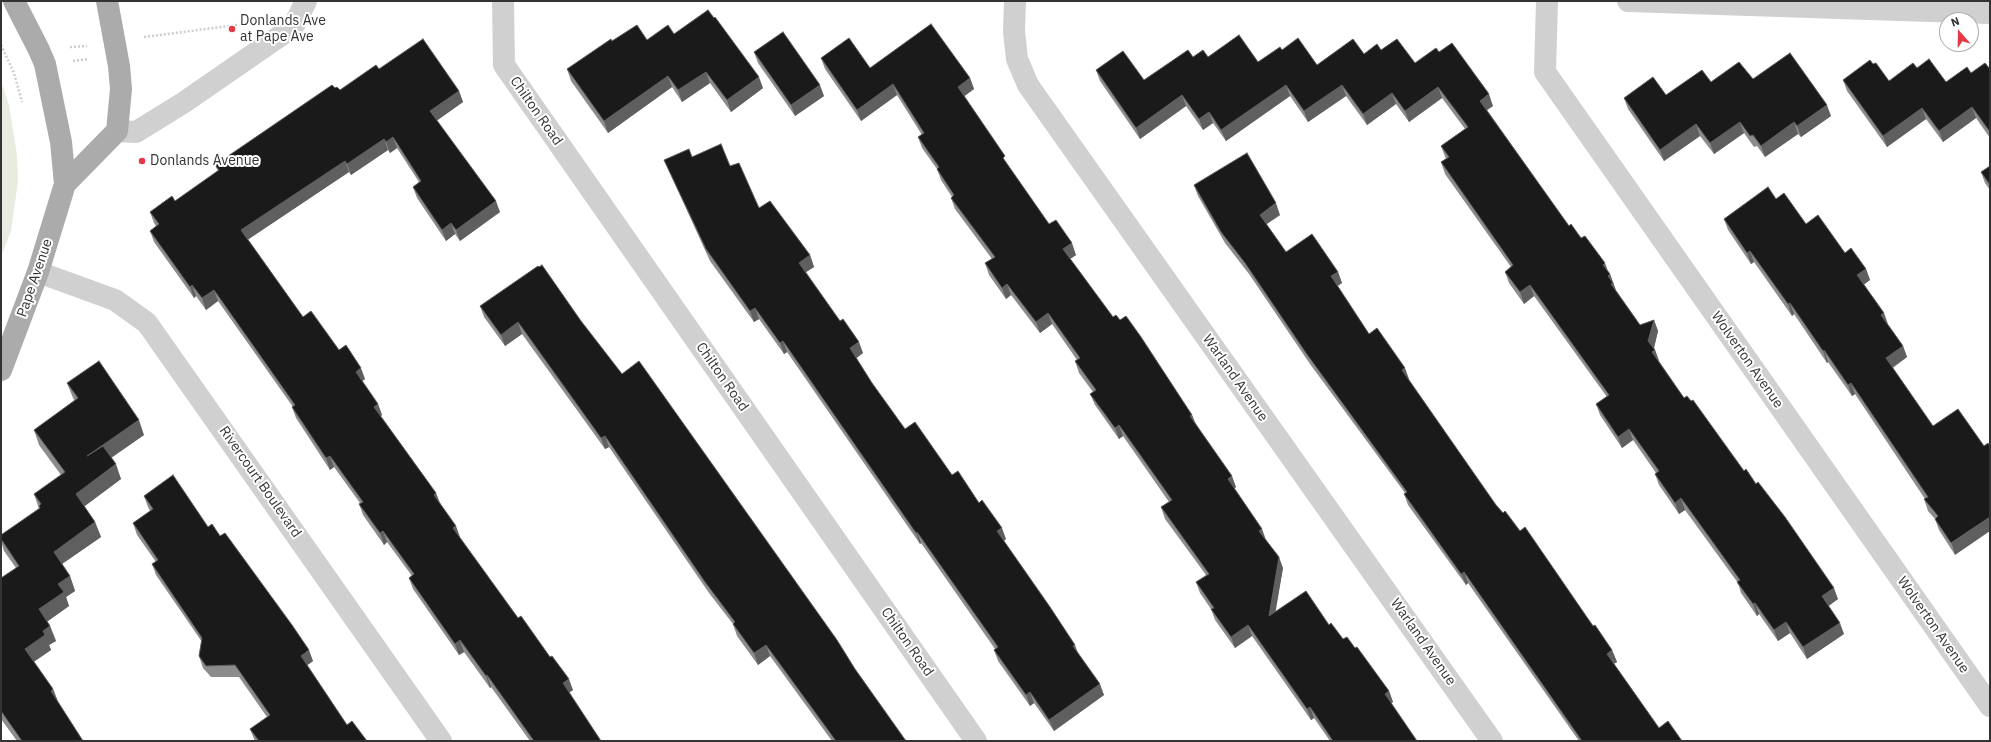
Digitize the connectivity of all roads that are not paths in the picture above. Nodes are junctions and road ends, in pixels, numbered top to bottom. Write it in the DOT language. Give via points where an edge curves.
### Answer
graph roads {
  1 [pos="14,1"];
  2 [pos="107,1"];
  3 [pos="306,1"];
  4 [pos="503,1"];
  5 [pos="1015,1"];
  6 [pos="1547,1"];
  7 [pos="1628,1"];
  8 [pos="1990,13"];
  9 [pos="117,131"];
  10 [pos="65,184"];
  11 [pos="38,272"];
  12 [pos="1,370"];
  13 [pos="1990,706"];
  14 [pos="441,741"];
  15 [pos="976,741"];
  16 [pos="1492,741"];
  1 -- 10 [label="main road, Pape Avenue" via="45,64 61,142"];
  2 -- 9 [label="main road" via="121,89"];
  3 -- 9 [label="street" via="292,27 183,103 136,132"];
  4 -- 15 [label="street, Chilton Road" via="504,65"];
  5 -- 16 [label="street, Warland Avenue" via="1014,31 1018,59 1028,85"];
  6 -- 13 [label="street, Wolverton Avenue" via="1545,72"];
  7 -- 8 [label="street"];
  9 -- 10 [label="main road, Pape Avenue"];
  10 -- 11 [label="main road, Pape Avenue"];
  11 -- 12 [label="main road, Pape Avenue"];
  11 -- 14 [label="street, Rivercourt Boulevard" via="115,300 147,323"];
}
